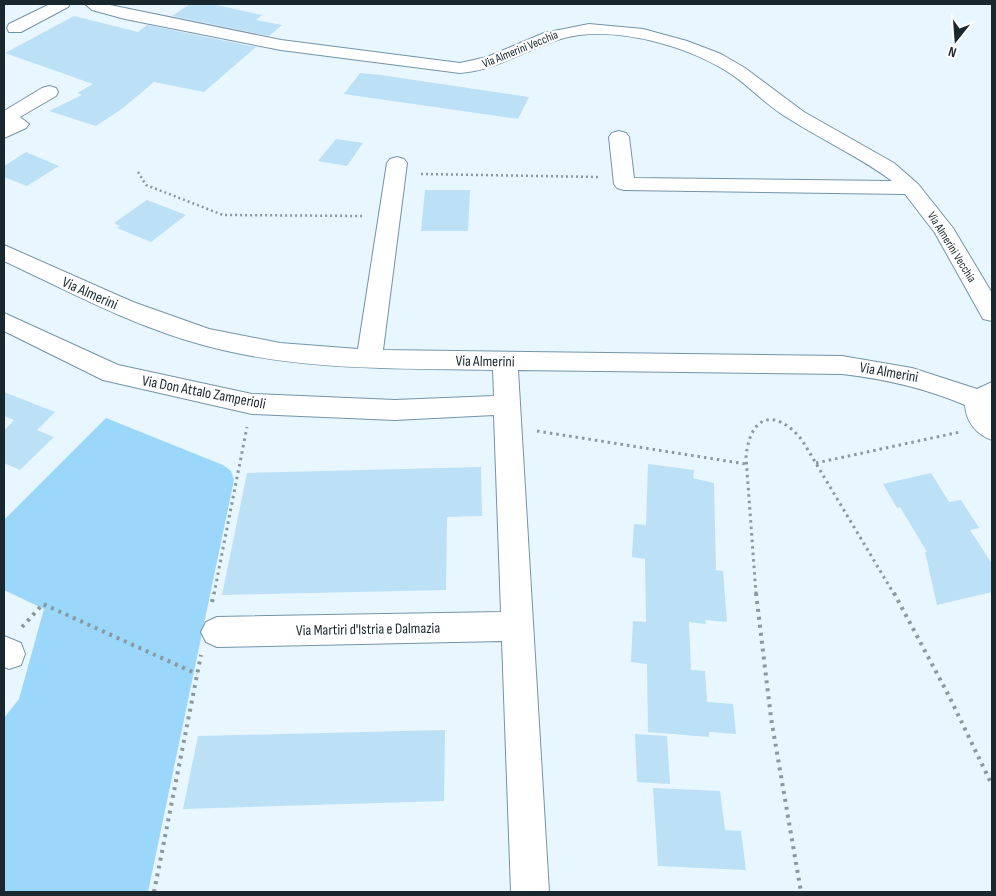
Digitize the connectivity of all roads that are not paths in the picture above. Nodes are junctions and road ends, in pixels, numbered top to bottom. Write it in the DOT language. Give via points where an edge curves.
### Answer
graph roads {
  1 [pos="46,4"];
  2 [pos="62,4"];
  3 [pos="93,4"];
  4 [pos="9,31"];
  5 [pos="48,92"];
  6 [pos="4,132"];
  7 [pos="619,137"];
  8 [pos="396,168"];
  9 [pos="911,188"];
  10 [pos="4,252"];
  11 [pos="992,313"];
  12 [pos="4,321"];
  13 [pos="369,359"];
  14 [pos="505,361"];
  15 [pos="986,396"];
  16 [pos="508,416"];
  17 [pos="990,428"];
  18 [pos="518,626"];
  19 [pos="217,632"];
  20 [pos="530,892"];
  1 -- 4 [label="street"];
  2 -- 4 [label="street"];
  3 -- 9 [label="street, Via Almerini Vecchia" via="125,14 281,45 460,68 488,64 544,38 565,32 605,30 642,35 704,53 732,67 796,115 886,168"];
  5 -- 6 [label="street" via="6,118 19,124"];
  7 -- 9 [label="street" via="624,184"];
  8 -- 13 [label="street"];
  9 -- 11 [label="street, Via Almerini Vecchia" via="933,214"];
  10 -- 13 [label="street, Via Almerini" via="125,308 205,337 280,352"];
  12 -- 16 [label="street, Via Don Attalo Zamperioli" via="112,373 252,404"];
  13 -- 14 [label="street, Via Almerini"];
  14 -- 15 [label="street, Via Almerini" via="842,365 912,375"];
  14 -- 16 [label="street"];
  15 -- 17 [label="street" via="978,408 980,417"];
  16 -- 18 [label="street"];
  18 -- 19 [label="street, Via Martiri d'Istria e Dalmazia"];
  18 -- 20 [label="street"];
}
